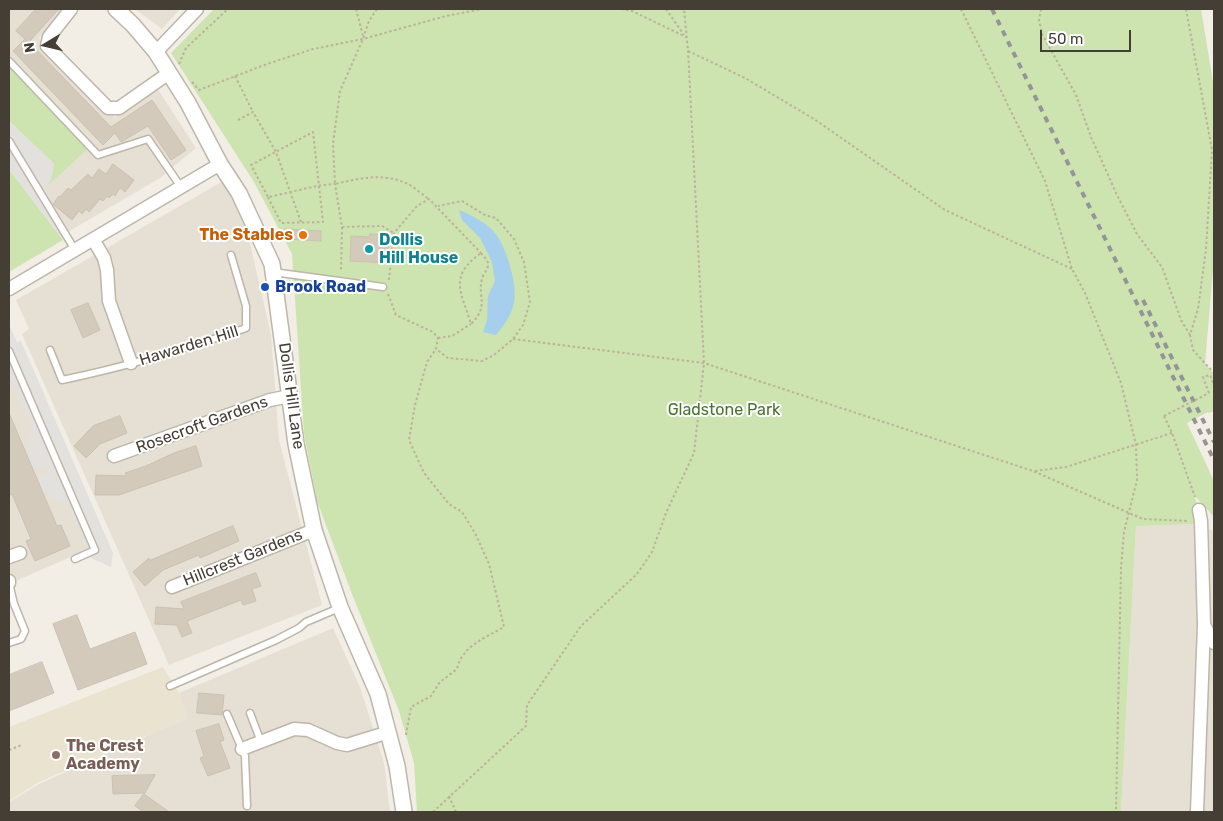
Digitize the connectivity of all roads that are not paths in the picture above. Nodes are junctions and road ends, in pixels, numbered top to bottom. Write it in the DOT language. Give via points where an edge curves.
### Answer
graph roads {
  1 [pos="71,9"];
  2 [pos="116,9"];
  3 [pos="197,9"];
  4 [pos="156,52"];
  5 [pos="9,61"];
  6 [pos="173,70"];
  7 [pos="9,141"];
  8 [pos="220,164"];
  9 [pos="181,187"];
  10 [pos="94,240"];
  11 [pos="75,250"];
  12 [pos="231,255"];
  13 [pos="273,272"];
  14 [pos="383,287"];
  15 [pos="9,289"];
  16 [pos="50,350"];
  17 [pos="10,355"];
  18 [pos="131,363"];
  19 [pos="290,396"];
  20 [pos="114,456"];
  21 [pos="1200,516"];
  22 [pos="314,530"];
  23 [pos="75,559"];
  24 [pos="9,582"];
  25 [pos="172,587"];
  26 [pos="340,607"];
  27 [pos="1204,625"];
  28 [pos="9,643"];
  29 [pos="1214,643"];
  30 [pos="170,686"];
  31 [pos="250,713"];
  32 [pos="228,714"];
  33 [pos="389,732"];
  34 [pos="261,742"];
  35 [pos="242,748"];
  36 [pos="247,806"];
  37 [pos="404,812"];
  38 [pos="1197,812"];
  1 -- 6 [label="street" via="49,37 47,46 108,108 119,108"];
  2 -- 4 [label="street, Dollis Hill Lane"];
  3 -- 4 [label="street"];
  4 -- 6 [label="street, Dollis Hill Lane"];
  5 -- 9 [label="lane" via="98,155 148,140"];
  6 -- 8 [label="street, Dollis Hill Lane"];
  7 -- 11 [label="lane"];
  8 -- 9 [label="street"];
  8 -- 13 [label="street, Dollis Hill Lane" via="247,208"];
  9 -- 10 [label="street"];
  10 -- 11 [label="street"];
  10 -- 18 [label="street, Hawarden Hill" via="104,258 109,301"];
  11 -- 15 [label="street"];
  12 -- 18 [label="lane, Hawarden Hill" via="246,306 246,328"];
  13 -- 14 [label="lane"];
  13 -- 19 [label="street, Dollis Hill Lane"];
  16 -- 18 [label="lane, Hawarden Hill" via="62,380"];
  17 -- 23 [label="lane" via="96,550"];
  19 -- 20 [label="street, Rosecroft Gardens" via="270,400"];
  19 -- 22 [label="street, Dollis Hill Lane"];
  21 -- 27 [label="street"];
  22 -- 25 [label="street, Hillcrest Gardens"];
  22 -- 26 [label="street, Dollis Hill Lane"];
  24 -- 28 [label="lane" via="25,631 21,638"];
  26 -- 30 [label="lane" via="306,622 288,635"];
  26 -- 33 [label="street, Dollis Hill Lane" via="378,694"];
  27 -- 29 [label="street"];
  27 -- 38 [label="street"];
  31 -- 34 [label="lane"];
  32 -- 35 [label="lane"];
  33 -- 34 [label="street" via="346,744 301,728"];
  33 -- 37 [label="street, Dollis Hill Lane"];
  34 -- 35 [label="street"];
  35 -- 36 [label="lane"];
}
